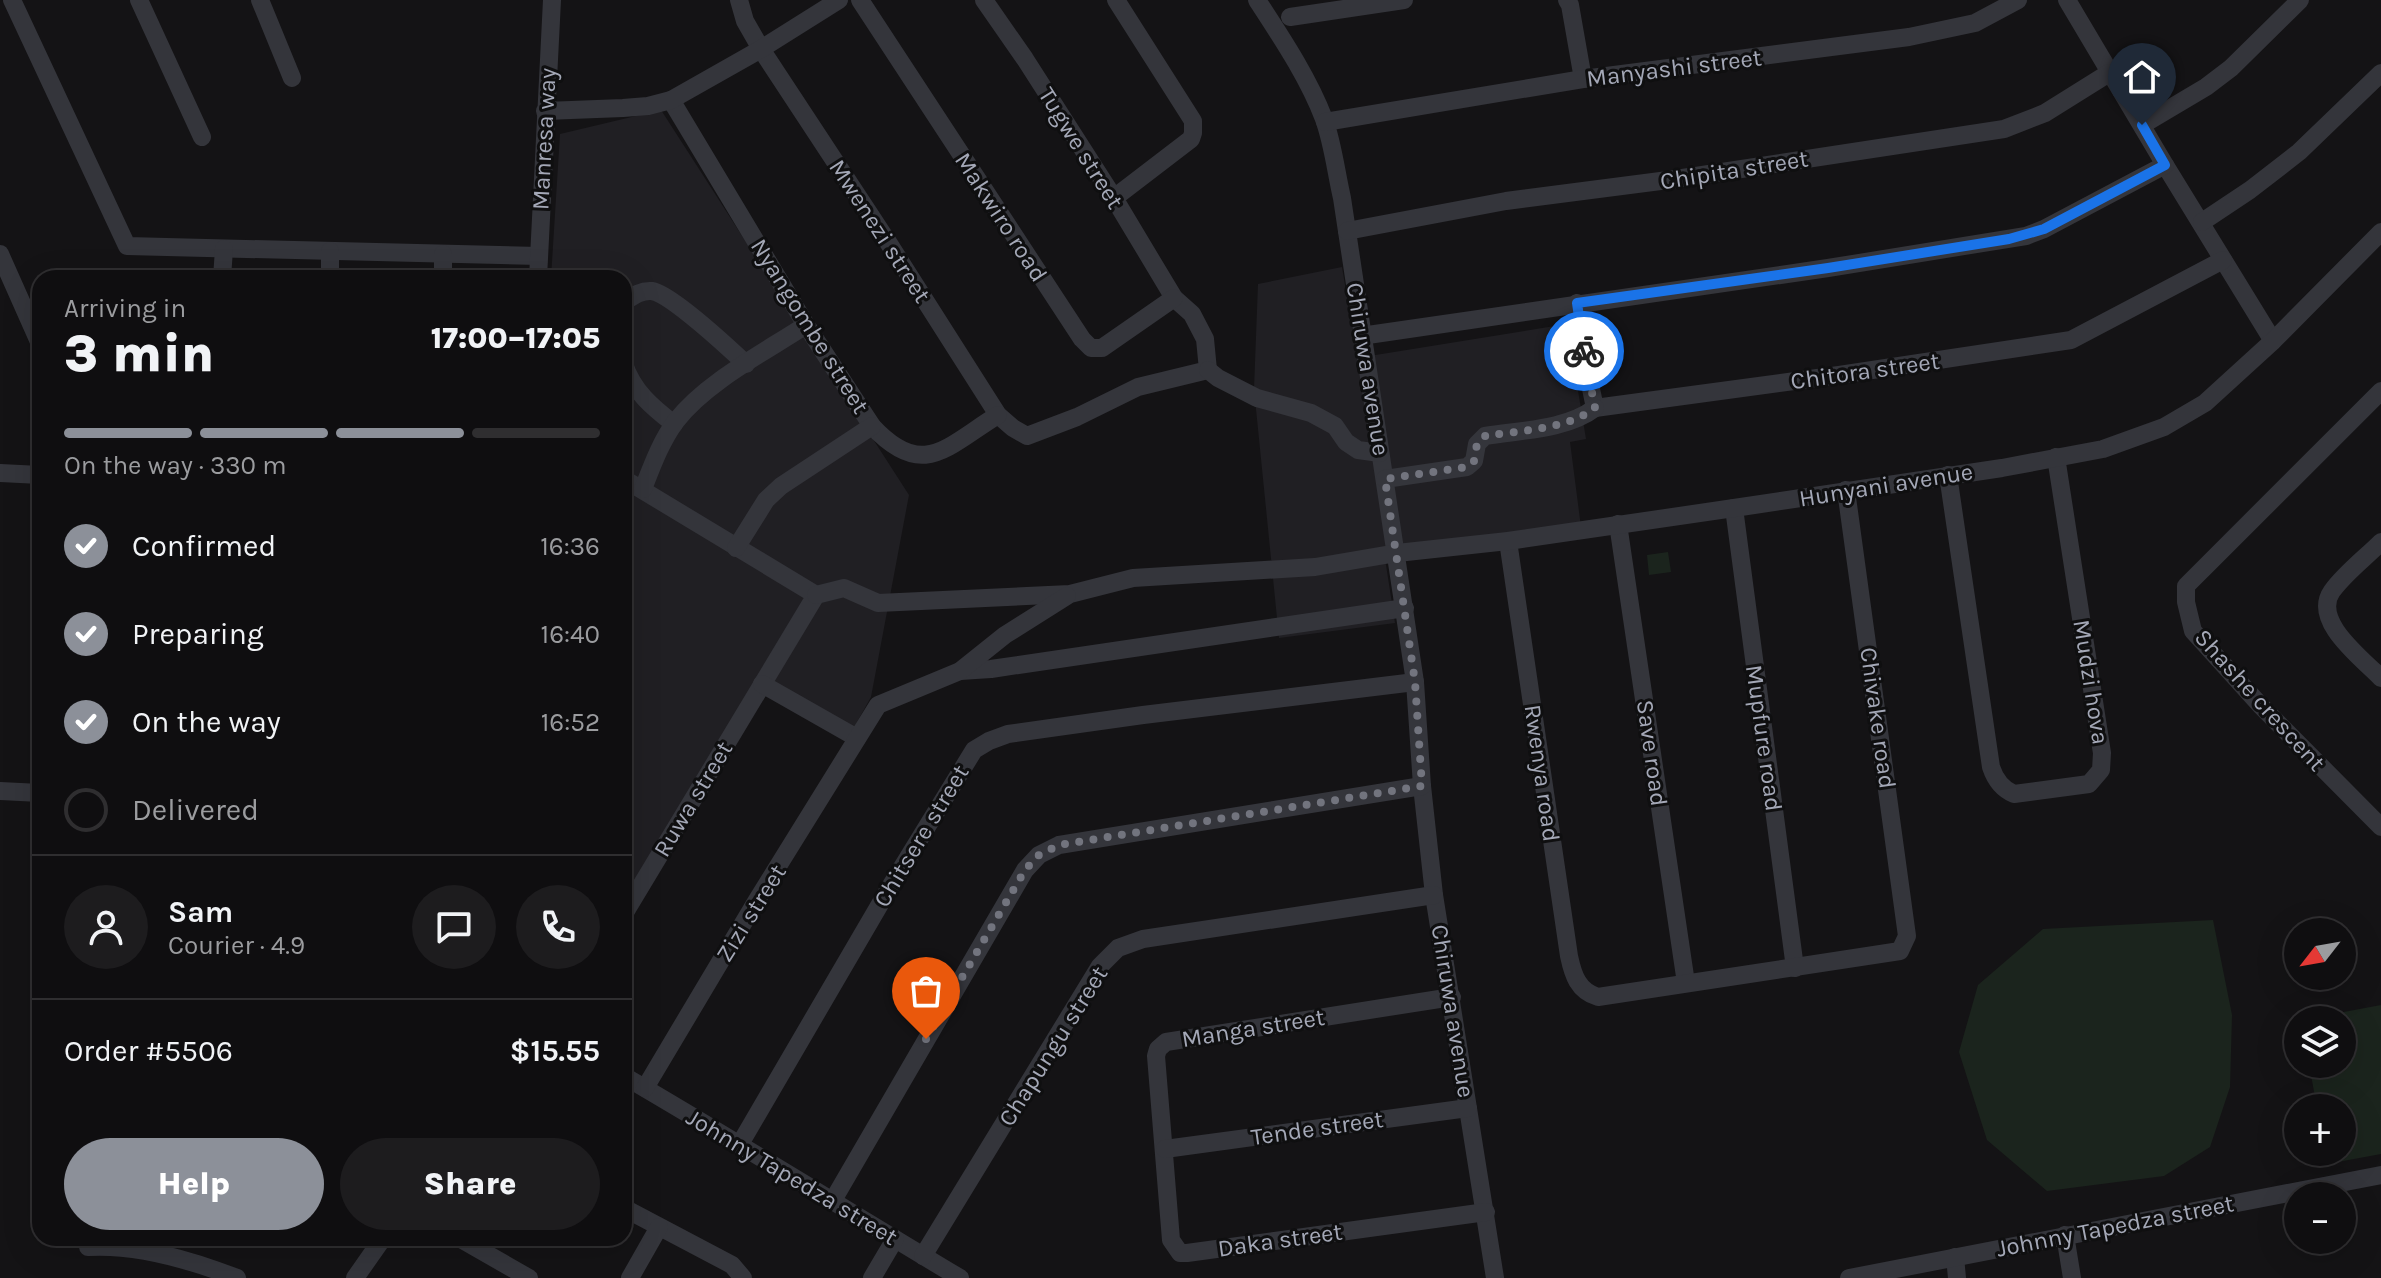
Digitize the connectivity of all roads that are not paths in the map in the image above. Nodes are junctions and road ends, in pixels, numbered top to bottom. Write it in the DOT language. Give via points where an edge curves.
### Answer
graph roads {
  1 [pos="12,0"];
  2 [pos="139,0"];
  3 [pos="260,0"];
  4 [pos="552,0"];
  5 [pos="739,0"];
  6 [pos="839,0"];
  7 [pos="860,0"];
  8 [pos="984,0"];
  9 [pos="1116,0"];
  10 [pos="1257,0"];
  11 [pos="1404,0"];
  12 [pos="1567,0"];
  13 [pos="2018,0"];
  14 [pos="2067,0"];
  15 [pos="2300,0"];
  16 [pos="1291,8"];
  17 [pos="1278,32"];
  18 [pos="761,49"];
  19 [pos="2109,73"];
  20 [pos="2381,73"];
  21 [pos="292,78"];
  22 [pos="1583,79"];
  23 [pos="671,100"];
  24 [pos="545,111"];
  25 [pos="1325,122"];
  26 [pos="2142,125"];
  27 [pos="202,137"];
  28 [pos="2165,165"];
  29 [pos="1114,198"];
  30 [pos="2202,222"];
  31 [pos="1347,231"];
  32 [pos="2381,232"];
  33 [pos="224,249"];
  34 [pos="330,251"];
  35 [pos="0,254"];
  36 [pos="443,254"];
  37 [pos="539,256"];
  38 [pos="2223,260"];
  39 [pos="223,270"];
  40 [pos="330,270"];
  41 [pos="443,270"];
  42 [pos="538,270"];
  43 [pos="632,296"];
  44 [pos="1174,298"];
  45 [pos="1577,303"];
  46 [pos="806,325"];
  47 [pos="32,326"];
  48 [pos="1361,336"];
  49 [pos="2273,341"];
  50 [pos="746,364"];
  51 [pos="1208,370"];
  52 [pos="632,382"];
  53 [pos="2381,391"];
  54 [pos="1595,408"];
  55 [pos="998,415"];
  56 [pos="674,424"];
  57 [pos="872,426"];
  58 [pos="1380,453"];
  59 [pos="2056,457"];
  60 [pos="0,473"];
  61 [pos="32,475"];
  62 [pos="1948,475"];
  63 [pos="1385,479"];
  64 [pos="632,483"];
  65 [pos="643,489"];
  66 [pos="1846,490"];
  67 [pos="1734,508"];
  68 [pos="1618,524"];
  69 [pos="1508,541"];
  70 [pos="2381,542"];
  71 [pos="736,548"];
  72 [pos="1397,553"];
  73 [pos="1070,594"];
  74 [pos="816,595"];
  75 [pos="1405,608"];
  76 [pos="960,671"];
  77 [pos="2381,678"];
  78 [pos="1415,682"];
  79 [pos="762,684"];
  80 [pos="857,738"];
  81 [pos="1422,786"];
  82 [pos="0,791"];
  83 [pos="32,793"];
  84 [pos="2381,827"];
  85 [pos="1434,895"];
  86 [pos="632,901"];
  87 [pos="1795,968"];
  88 [pos="1686,983"];
  89 [pos="1452,997"];
  90 [pos="632,1081"];
  91 [pos="645,1088"];
  92 [pos="1468,1108"];
  93 [pos="740,1144"];
  94 [pos="1165,1149"];
  95 [pos="2381,1175"];
  96 [pos="832,1202"];
  97 [pos="632,1212"];
  98 [pos="1486,1212"];
  99 [pos="659,1227"];
  100 [pos="2065,1235"];
  101 [pos="895,1239"];
  102 [pos="93,1246"];
  103 [pos="130,1246"];
  104 [pos="377,1246"];
  105 [pos="473,1246"];
  106 [pos="88,1247"];
  107 [pos="923,1256"];
  108 [pos="1955,1257"];
  109 [pos="237,1278"];
  110 [pos="355,1278"];
  111 [pos="529,1278"];
  112 [pos="630,1278"];
  113 [pos="743,1278"];
  114 [pos="872,1278"];
  115 [pos="960,1278"];
  116 [pos="1495,1278"];
  117 [pos="1849,1278"];
  118 [pos="1957,1278"];
  119 [pos="2072,1278"];
  1 -- 33 [label="street" via="127,246"];
  2 -- 27 [label="street"];
  3 -- 21 [label="street"];
  4 -- 24 [label="street, Manresa way"];
  5 -- 18 [label="street, Mwenezi street"];
  6 -- 18 [label="street"];
  7 -- 44 [label="street, Makwiro road" via="1091,348 1102,348"];
  8 -- 29 [label="street, Tugwe street"];
  9 -- 29 [label="street" via="1194,126 1191,139"];
  10 -- 17 [label="street, Chiruwa avenue"];
  11 -- 16 [label="street"];
  12 -- 22 [label="street"];
  13 -- 22 [label="street, Manyashi street" via="1975,23 1909,37"];
  14 -- 19 [label="street"];
  15 -- 26 [label="street" via="2231,68"];
  16 -- 17 [label="street"];
  17 -- 25 [label="street, Chiruwa avenue"];
  18 -- 23 [label="street"];
  18 -- 55 [label="street, Mwenezi street"];
  19 -- 26 [label="street"];
  19 -- 31 [label="street, Chipita street" via="2045,113 2004,129 1506,201"];
  20 -- 30 [label="street" via="2299,152"];
  22 -- 25 [label="street, Manyashi street"];
  23 -- 24 [label="street"];
  23 -- 46 [label="street, Nyangombe street"];
  24 -- 37 [label="street, Manresa way"];
  25 -- 31 [label="street, Chiruwa avenue"];
  26 -- 28 [label="street"];
  28 -- 30 [label="street"];
  28 -- 45 [label="street" via="2026,236"];
  29 -- 44 [label="street, Tugwe street"];
  30 -- 38 [label="street"];
  31 -- 48 [label="street, Chiruwa avenue"];
  32 -- 49 [label="street, Hunyani avenue"];
  33 -- 34 [label="street"];
  33 -- 39 [label="street"];
  34 -- 36 [label="street"];
  34 -- 40 [label="street"];
  35 -- 47 [label="street"];
  36 -- 37 [label="street"];
  36 -- 41 [label="street"];
  37 -- 42 [label="street, Manresa way"];
  38 -- 49 [label="street"];
  38 -- 54 [label="street, Chitora street" via="2071,340"];
  43 -- 50 [label="street" via="655,291"];
  44 -- 51 [label="street, Tugwe street" via="1192,314 1205,339"];
  45 -- 48 [label="street"];
  45 -- 54 [label="street"];
  46 -- 50 [label="street"];
  46 -- 57 [label="street, Nyangombe street"];
  48 -- 58 [label="street, Chiruwa avenue"];
  49 -- 59 [label="street, Hunyani avenue" via="2205,403 2164,427 2103,449"];
  50 -- 56 [label="street" via="689,405"];
  51 -- 55 [label="street" via="1138,387 1027,436"];
  51 -- 58 [label="street" via="1257,398 1311,413 1335,426 1358,450"];
  52 -- 56 [label="street" via="646,402"];
  53 -- 84 [label="street, Shashe crescent" via="2186,586 2185,593 2193,631"];
  54 -- 63 [label="street, Chitora street" via="1582,418 1485,436 1467,467"];
  55 -- 57 [label="street, Nyangombe street" via="924,456 896,449"];
  56 -- 65 [label="street"];
  57 -- 71 [label="street" via="781,486"];
  58 -- 63 [label="street, Chiruwa avenue"];
  59 -- 62 [label="street, Hunyani avenue"];
  59 -- 62 [label="street, Mudzi hova" via="2102,753 2101,770 2089,784 2014,794 1994,776"];
  60 -- 61 [label="street"];
  62 -- 66 [label="street, Hunyani avenue"];
  63 -- 72 [label="street, Chiruwa avenue"];
  64 -- 65 [label="street"];
  65 -- 71 [label="street"];
  66 -- 67 [label="street, Hunyani avenue"];
  66 -- 87 [label="street, Chivake road" via="1907,929 1900,951"];
  67 -- 68 [label="street, Hunyani avenue"];
  67 -- 87 [label="street, Mupfure road"];
  68 -- 69 [label="street, Hunyani avenue"];
  68 -- 88 [label="street, Save road"];
  69 -- 72 [label="street, Hunyani avenue"];
  69 -- 88 [label="street, Rwenya road" via="1569,956 1577,981 1593,996"];
  70 -- 77 [label="street" via="2330,593 2327,612 2335,631"];
  71 -- 74 [label="street"];
  72 -- 73 [label="street, Hunyani avenue" via="1315,567 1133,578"];
  72 -- 75 [label="street, Chiruwa avenue"];
  73 -- 74 [label="street" via="878,603 844,588"];
  73 -- 76 [label="street"];
  74 -- 79 [label="street, Ruwa street"];
  75 -- 76 [label="street"];
  75 -- 78 [label="street, Chiruwa avenue"];
  76 -- 80 [label="street, Zizi street" via="878,705"];
  78 -- 81 [label="street, Chiruwa avenue"];
  78 -- 93 [label="street, Chitsere street" via="1008,734 974,750"];
  79 -- 80 [label="street"];
  79 -- 86 [label="street, Ruwa street"];
  80 -- 91 [label="street, Zizi street"];
  81 -- 85 [label="street, Chiruwa avenue"];
  81 -- 96 [label="street" via="1118,834 1059,845 1039,855 1025,870"];
  82 -- 83 [label="street"];
  85 -- 89 [label="street, Chiruwa avenue"];
  85 -- 107 [label="street, Chapungu street" via="1143,939 1118,948 1100,966"];
  87 -- 88 [label="street"];
  89 -- 92 [label="street, Chiruwa avenue"];
  89 -- 94 [label="street, Manga street" via="1166,1042 1156,1056"];
  90 -- 91 [label="street, Johnny Tapedza street"];
  91 -- 93 [label="street, Johnny Tapedza street"];
  92 -- 94 [label="street, Tende street"];
  92 -- 98 [label="street, Chiruwa avenue"];
  93 -- 96 [label="street, Johnny Tapedza street"];
  94 -- 98 [label="street, Daka street" via="1171,1240 1180,1253"];
  95 -- 100 [label="street, Johnny Tapedza street"];
  96 -- 101 [label="street, Johnny Tapedza street"];
  97 -- 99 [label="street"];
  98 -- 116 [label="street, Chiruwa avenue"];
  99 -- 112 [label="street"];
  99 -- 113 [label="street" via="732,1265"];
  100 -- 108 [label="street, Johnny Tapedza street"];
  100 -- 119 [label="street"];
  101 -- 107 [label="street, Johnny Tapedza street"];
  101 -- 114 [label="street"];
  102 -- 106 [label="street"];
  103 -- 109 [label="street"];
  104 -- 110 [label="street"];
  105 -- 111 [label="street"];
  107 -- 115 [label="street, Johnny Tapedza street"];
  108 -- 117 [label="street, Johnny Tapedza street"];
  108 -- 118 [label="street"];
}
